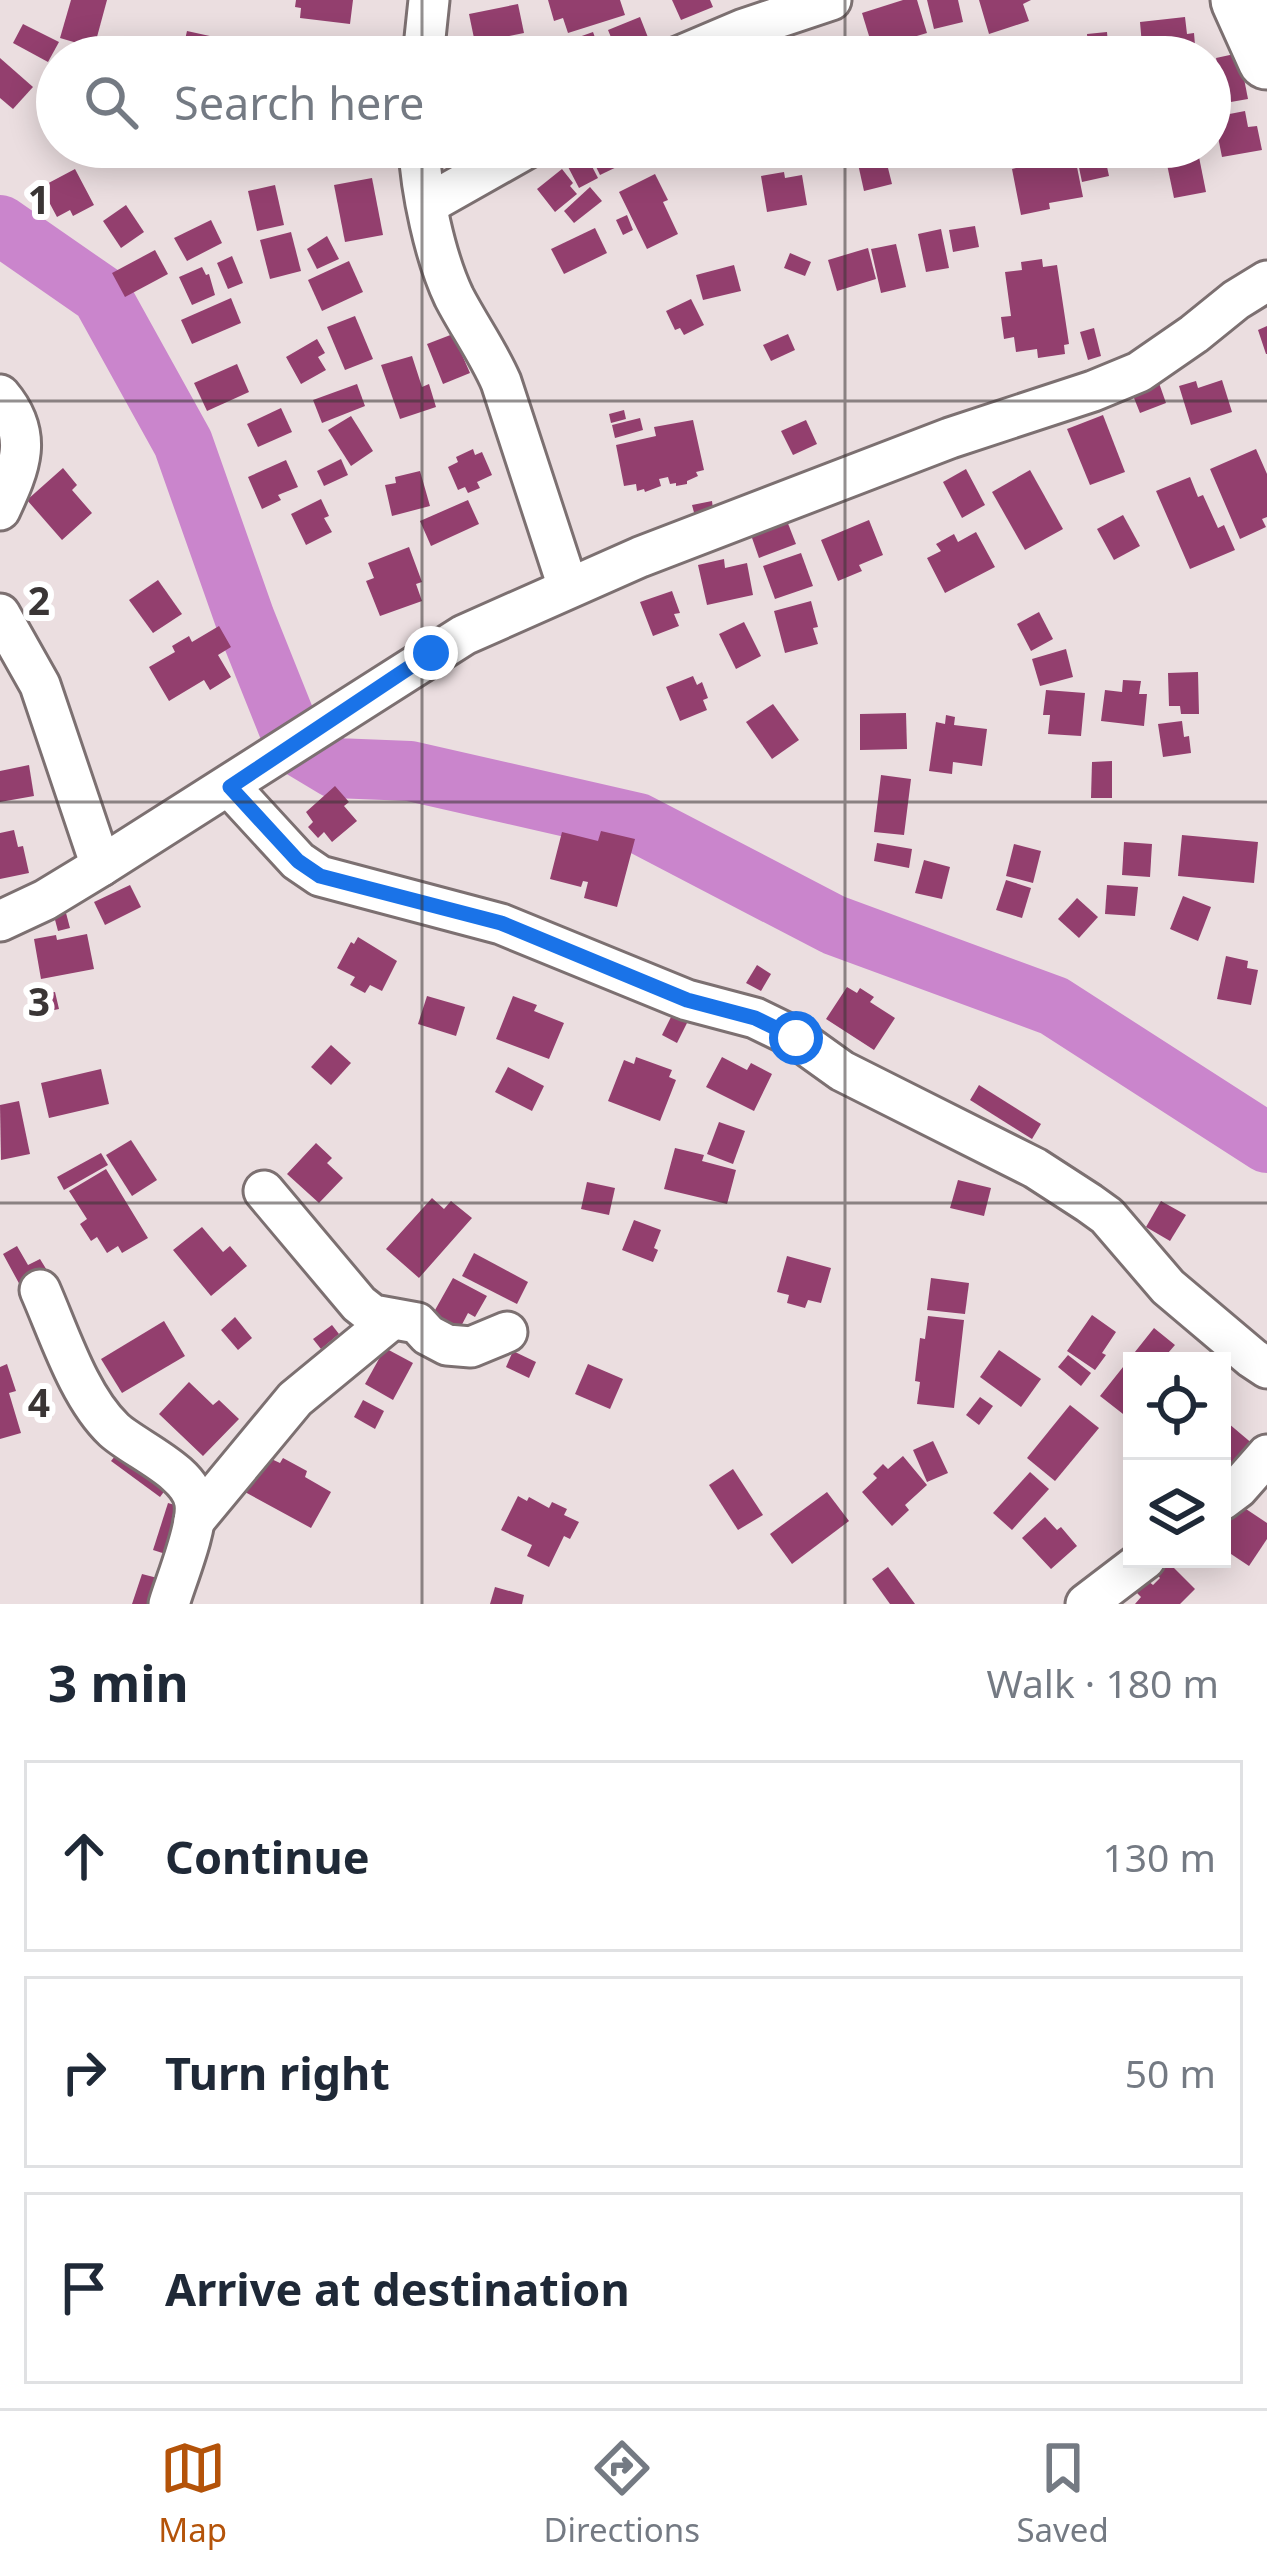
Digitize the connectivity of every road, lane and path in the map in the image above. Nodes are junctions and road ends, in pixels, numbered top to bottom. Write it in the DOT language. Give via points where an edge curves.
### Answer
graph roads {
  1 [pos="429,0"];
  2 [pos="831,0"];
  3 [pos="1240,0"];
  4 [pos="425,36"];
  5 [pos="727,36"];
  6 [pos="1267,61"];
  7 [pos="422,168"];
  8 [pos="492,168"];
  9 [pos="428,204"];
  10 [pos="1267,281"];
  11 [pos="0,395"];
  12 [pos="0,510"];
  13 [pos="568,586"];
  14 [pos="0,614"];
  15 [pos="230,787"];
  16 [pos="101,866"];
  17 [pos="0,921"];
  18 [pos="264,1191"];
  19 [pos="40,1289"];
  20 [pos="391,1320"];
  21 [pos="507,1332"];
  22 [pos="1267,1368"];
  23 [pos="1267,1455"];
  24 [pos="1231,1493"];
  25 [pos="194,1521"];
  26 [pos="1133,1568"];
  27 [pos="169,1604"];
  28 [pos="1086,1604"];
  1 -- 4 [label="street"];
  2 -- 5 [label="street"];
  3 -- 6 [label="street"];
  7 -- 9 [label="street"];
  8 -- 9 [label="street"];
  9 -- 13 [label="street" via="451,291 501,382"];
  10 -- 13 [label="street" via="1139,372"];
  11 -- 12 [label="street" via="16,417 20,443 18,471"];
  13 -- 15 [label="street" via="431,653"];
  14 -- 16 [label="street" via="40,685"];
  15 -- 16 [label="street"];
  15 -- 22 [label="street" via="320,876 501,923 687,1000 755,1018 1035,1168 1107,1216 1168,1287"];
  16 -- 17 [label="street"];
  18 -- 20 [label="street" via="359,1304"];
  19 -- 25 [label="street" via="86,1394 115,1431 191,1488"];
  20 -- 21 [label="street" via="417,1323 448,1345 471,1347"];
  20 -- 25 [label="street" via="295,1399"];
  23 -- 24 [label="street"];
  25 -- 27 [label="street"];
  26 -- 28 [label="street"];
}
